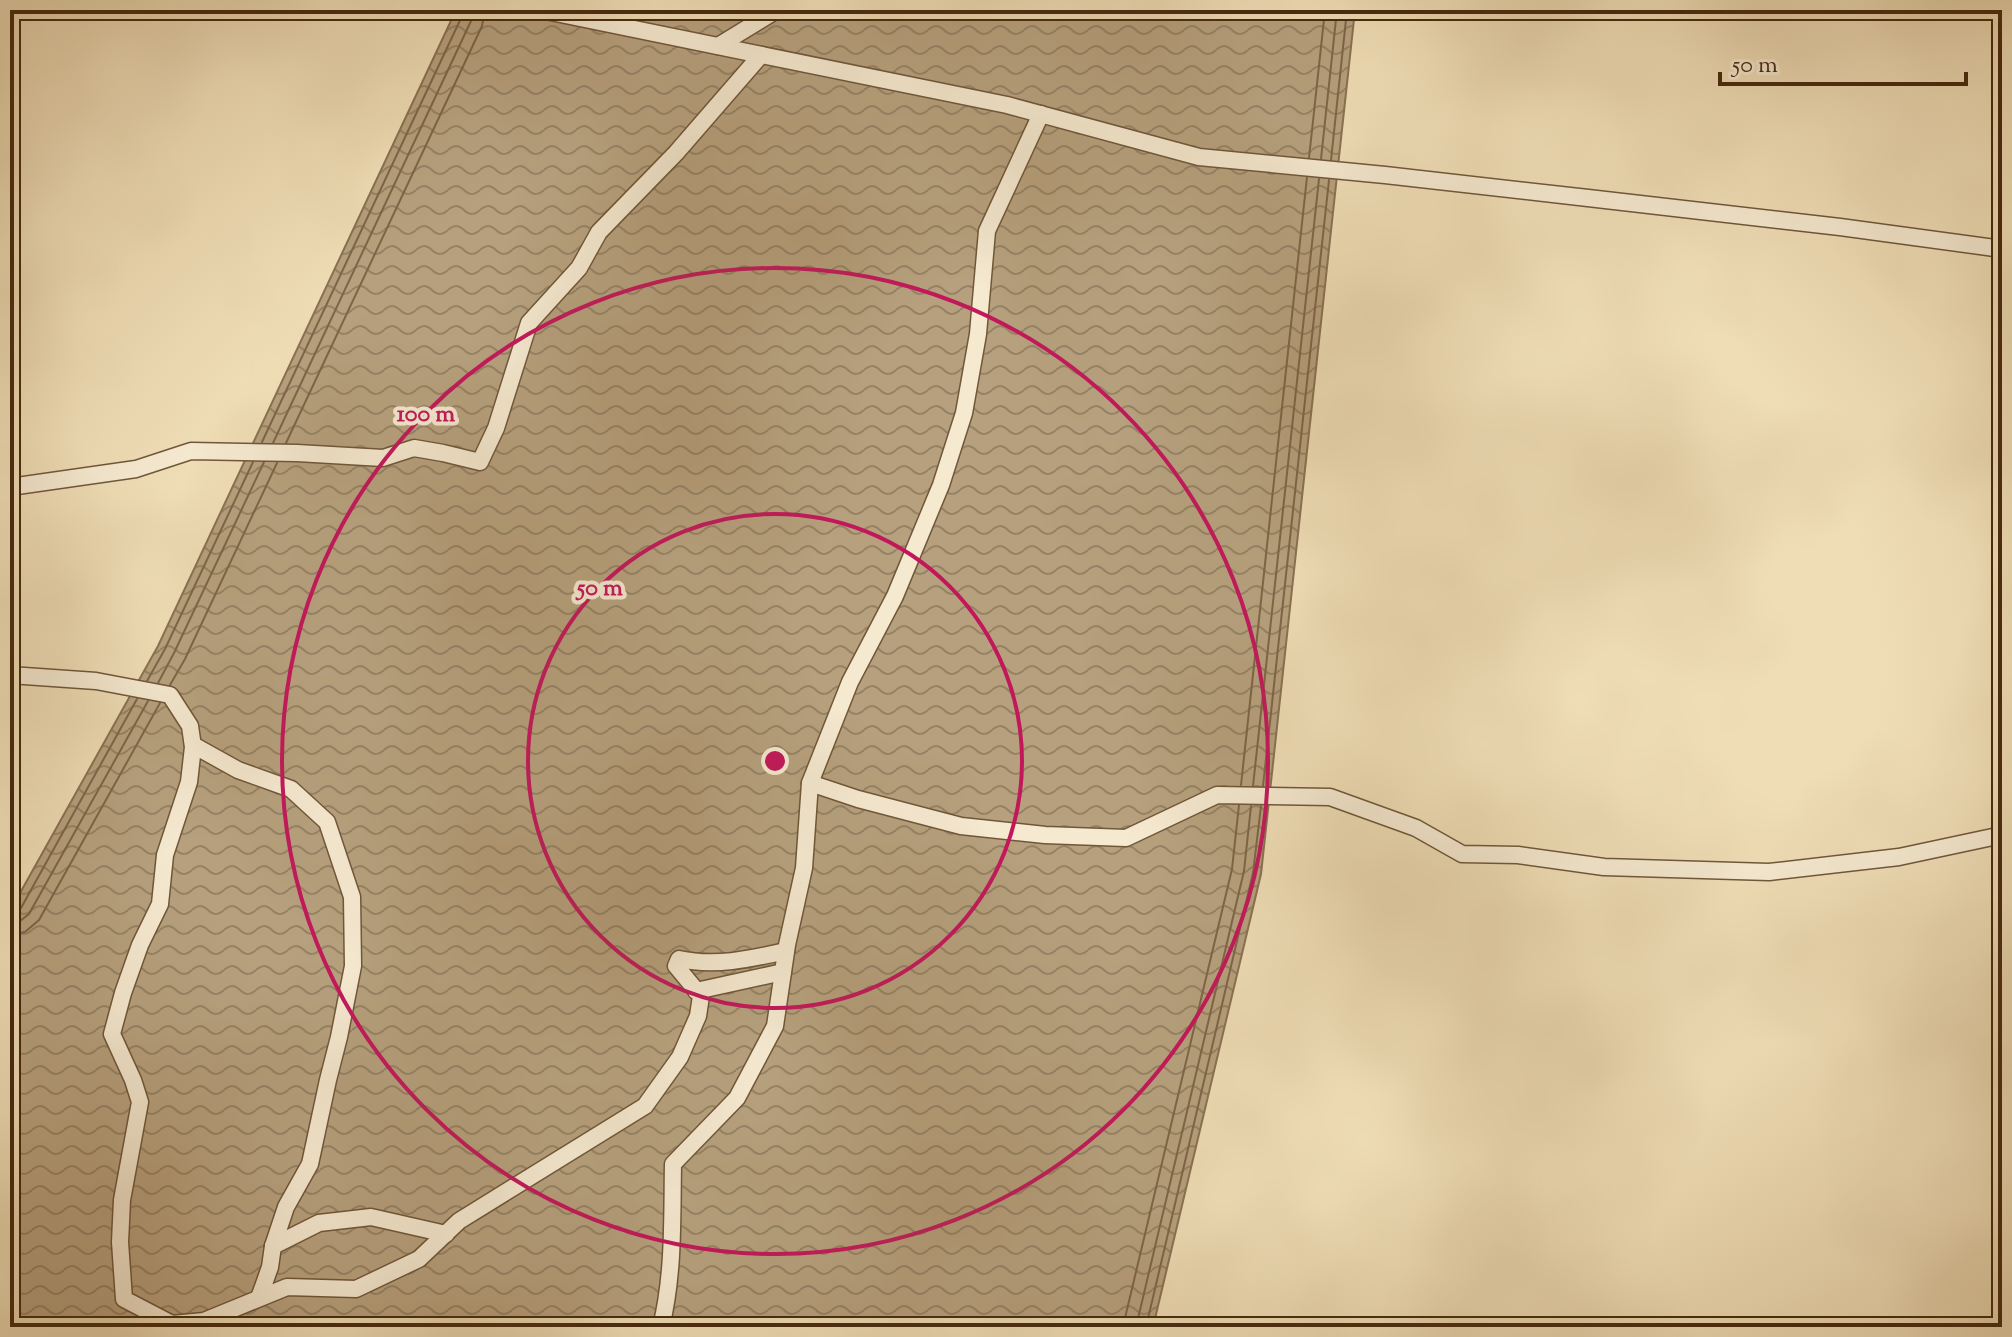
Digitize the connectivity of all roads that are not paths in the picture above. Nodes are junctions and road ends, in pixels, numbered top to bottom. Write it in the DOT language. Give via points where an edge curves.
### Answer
graph roads {
  1 [pos="541,10"];
  2 [pos="777,10"];
  3 [pos="718,46"];
  4 [pos="761,55"];
  5 [pos="1041,114"];
  6 [pos="2002,249"];
  7 [pos="10,487"];
  8 [pos="10,675"];
  9 [pos="193,745"];
  10 [pos="810,783"];
  11 [pos="2002,835"];
  12 [pos="786,951"];
  13 [pos="783,972"];
  14 [pos="696,991"];
  15 [pos="446,1234"];
  16 [pos="273,1246"];
  17 [pos="259,1298"];
  18 [pos="180,1325"];
  19 [pos="661,1327"];
  1 -- 3 [label="lane"];
  2 -- 3 [label="lane"];
  3 -- 4 [label="lane"];
  4 -- 5 [label="lane"];
  4 -- 7 [label="lane" via="599,232 579,268 529,323 480,462 414,448 383,458 191,451 136,469"];
  5 -- 6 [label="lane" via="1199,157"];
  5 -- 10 [label="lane" via="987,231 964,413 941,485 895,596 850,682"];
  8 -- 9 [label="lane" via="96,681 170,695 190,726"];
  9 -- 16 [label="lane" via="238,770 291,789 327,822 352,897 353,966 339,1037 310,1164 286,1207"];
  9 -- 18 [label="lane" via="189,782 165,855 160,904 140,945 112,1034 140,1102 122,1200 124,1299"];
  10 -- 11 [label="lane" via="961,826 1126,838 1217,795 1330,797 1416,828 1462,854 1518,855 1604,867 1769,872 1899,857"];
  10 -- 12 [label="lane" via="804,868"];
  12 -- 13 [label="lane"];
  12 -- 14 [label="lane" via="742,961 679,959 676,966"];
  13 -- 14 [label="lane"];
  13 -- 19 [label="lane" via="775,1026 737,1098 673,1164 672,1238"];
  14 -- 15 [label="lane" via="701,996 698,1016 680,1057 645,1106"];
  15 -- 16 [label="lane" via="371,1217 319,1223"];
  15 -- 17 [label="lane" via="419,1259 356,1289 287,1287"];
  16 -- 17 [label="lane"];
  17 -- 18 [label="lane"];
}
